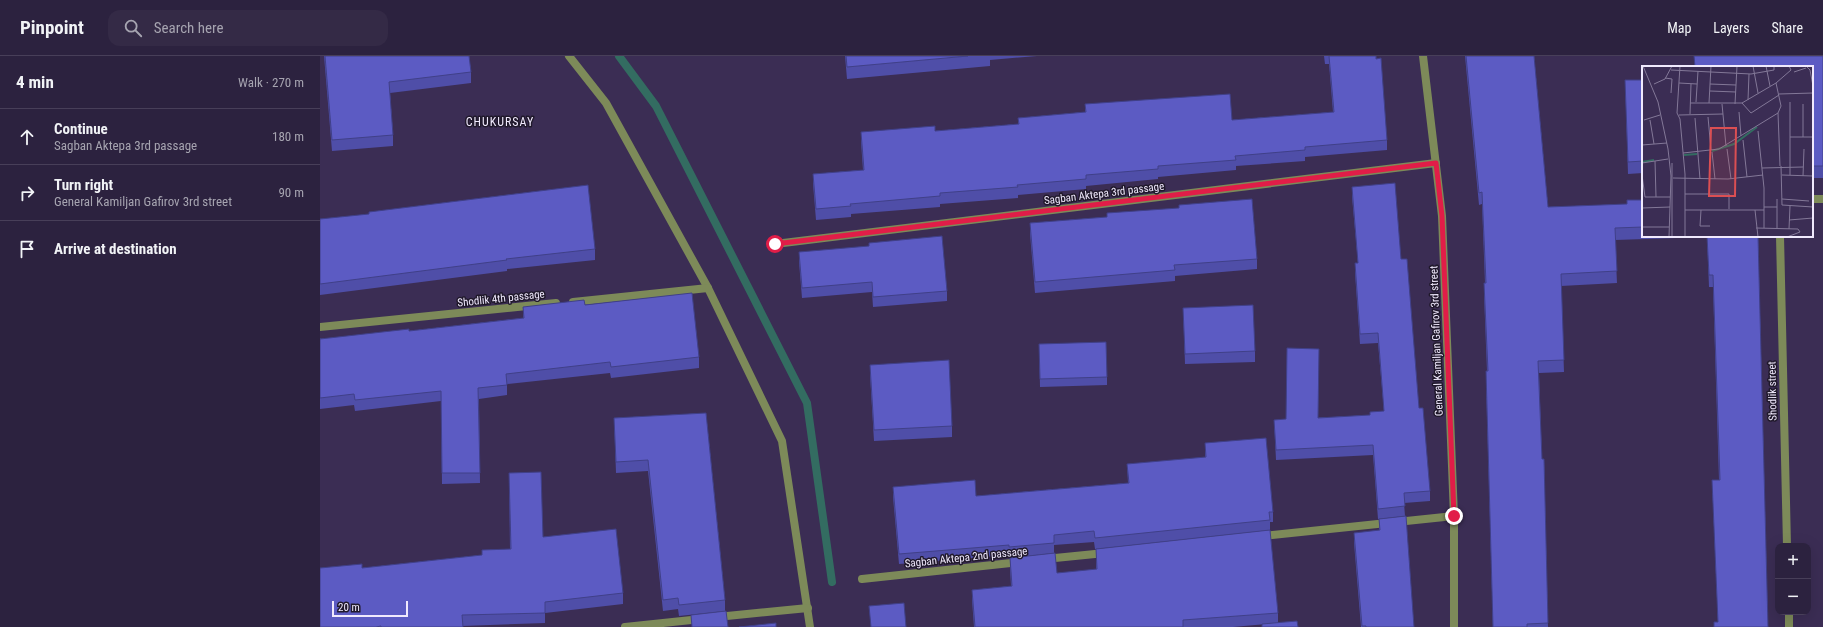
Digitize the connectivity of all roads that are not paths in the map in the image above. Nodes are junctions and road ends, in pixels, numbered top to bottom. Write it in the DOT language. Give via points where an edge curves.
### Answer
graph roads {
  1 [pos="570,56"];
  2 [pos="1424,56"];
  3 [pos="1436,163"];
  4 [pos="1823,199"];
  5 [pos="1813,200"];
  6 [pos="1780,237"];
  7 [pos="775,244"];
  8 [pos="708,288"];
  9 [pos="320,328"];
  10 [pos="1454,516"];
  11 [pos="1257,537"];
  12 [pos="1787,543"];
  13 [pos="1114,552"];
  14 [pos="862,579"];
  15 [pos="808,608"];
  16 [pos="1788,615"];
  17 [pos="625,627"];
  18 [pos="810,627"];
  19 [pos="1454,627"];
  20 [pos="1789,627"];
  1 -- 8 [label="street" via="606,103"];
  2 -- 3 [label="street, General Kamiljan Gafirov 3rd street"];
  3 -- 7 [label="street, Sagban Aktepa 3rd passage"];
  3 -- 10 [label="street, General Kamiljan Gafirov 3rd street" via="1442,216"];
  4 -- 5 [label="street"];
  6 -- 12 [label="street, Shodlik street"];
  8 -- 9 [label="street, Shodlik 4th passage"];
  8 -- 15 [label="street" via="782,441"];
  10 -- 11 [label="street"];
  10 -- 19 [label="street, General Kamiljan Gafirov 3rd street"];
  13 -- 14 [label="street, Sagban Aktepa 2nd passage"];
  15 -- 17 [label="street"];
  15 -- 18 [label="street"];
  16 -- 20 [label="street"];
}
